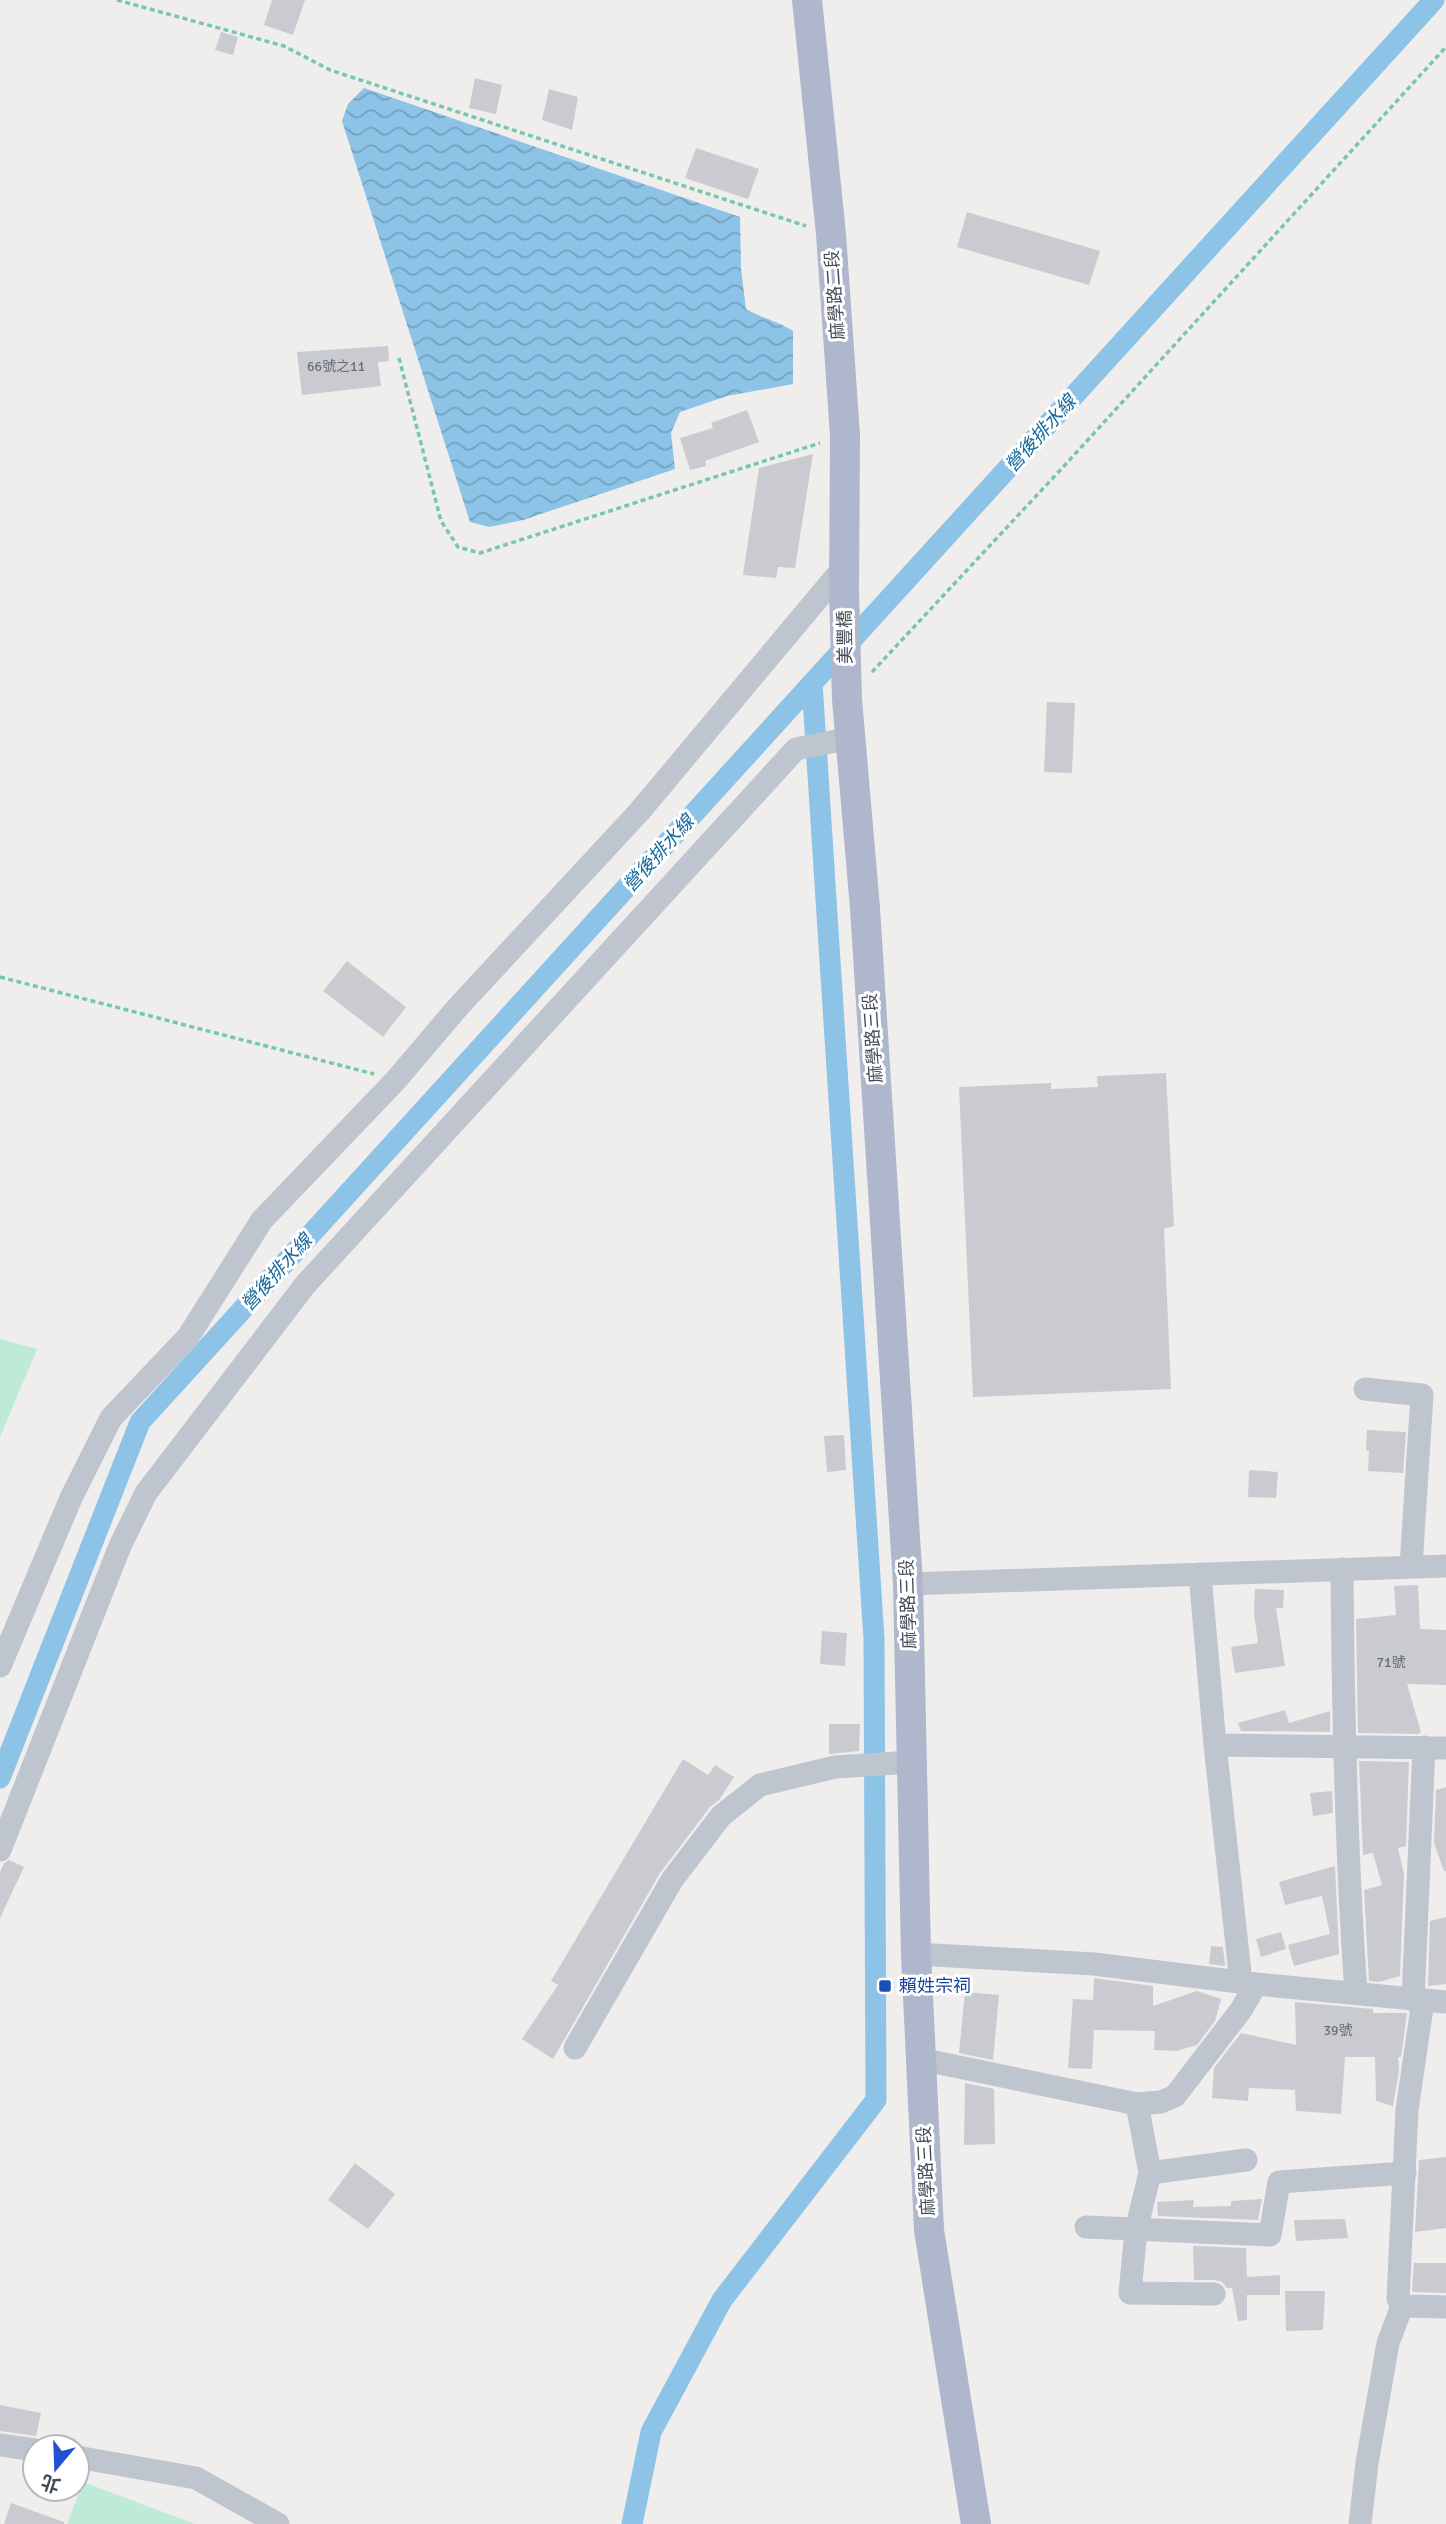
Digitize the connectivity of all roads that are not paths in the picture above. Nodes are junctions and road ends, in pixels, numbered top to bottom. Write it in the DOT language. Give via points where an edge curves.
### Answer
graph roads {
  1 [pos="807,0"];
  2 [pos="844,579"];
  3 [pos="847,691"];
  4 [pos="850,738"];
  5 [pos="1365,1389"];
  6 [pos="1410,1566"];
  7 [pos="1446,1566"];
  8 [pos="1342,1569"];
  9 [pos="1200,1574"];
  10 [pos="908,1584"];
  11 [pos="0,1666"];
  12 [pos="1214,1745"];
  13 [pos="1343,1747"];
  14 [pos="1435,1748"];
  15 [pos="912,1762"];
  16 [pos="0,1850"];
  17 [pos="916,1954"];
  18 [pos="1249,1983"];
  19 [pos="1356,1993"];
  20 [pos="1427,2001"];
  21 [pos="575,2048"];
  22 [pos="920,2059"];
  23 [pos="1137,2104"];
  24 [pos="1246,2160"];
  25 [pos="1150,2173"];
  26 [pos="1405,2173"];
  27 [pos="1086,2227"];
  28 [pos="1136,2230"];
  29 [pos="1214,2294"];
  30 [pos="1402,2306"];
  31 [pos="1446,2306"];
  32 [pos="0,2445"];
  33 [pos="21,2448"];
  34 [pos="91,2459"];
  35 [pos="278,2524"];
  36 [pos="976,2524"];
  37 [pos="1360,2524"];
  1 -- 2 [label="main road, 麻學路二段" via="831,234 845,435"];
  2 -- 3 [label="main road, 美豐橋"];
  2 -- 11 [label="street" via="396,1080 262,1220 188,1337 111,1418 71,1498"];
  3 -- 4 [label="main road, 麻學路三段"];
  4 -- 10 [label="main road, 麻學路三段"];
  4 -- 16 [label="street" via="796,749 305,1285 146,1493 120,1546"];
  5 -- 6 [label="street" via="1422,1395"];
  6 -- 7 [label="street"];
  6 -- 8 [label="street"];
  8 -- 9 [label="street"];
  8 -- 13 [label="street"];
  9 -- 10 [label="street"];
  9 -- 12 [label="street"];
  10 -- 15 [label="main road, 麻學路三段"];
  12 -- 13 [label="street"];
  12 -- 18 [label="street"];
  13 -- 14 [label="street"];
  13 -- 19 [label="street"];
  14 -- 20 [label="street"];
  15 -- 17 [label="main road, 麻學路三段"];
  15 -- 21 [label="street" via="835,1767 760,1785 721,1816 671,1880"];
  17 -- 18 [label="street" via="1094,1964"];
  17 -- 22 [label="main road, 麻學路三段"];
  18 -- 19 [label="street"];
  18 -- 23 [label="street" via="1241,2010 1175,2096"];
  19 -- 20 [label="street"];
  20 -- 26 [label="street" via="1406,2110"];
  22 -- 23 [label="street"];
  22 -- 36 [label="main road, 麻學路三段" via="929,2230"];
  23 -- 25 [label="street"];
  24 -- 25 [label="street"];
  25 -- 28 [label="street"];
  26 -- 28 [label="street" via="1279,2182 1270,2235"];
  26 -- 30 [label="street" via="1398,2299"];
  27 -- 28 [label="street"];
  28 -- 29 [label="street" via="1130,2293"];
  30 -- 31 [label="street"];
  30 -- 37 [label="street" via="1388,2343"];
  32 -- 33 [label="street"];
  34 -- 35 [label="street" via="196,2478"];
}
